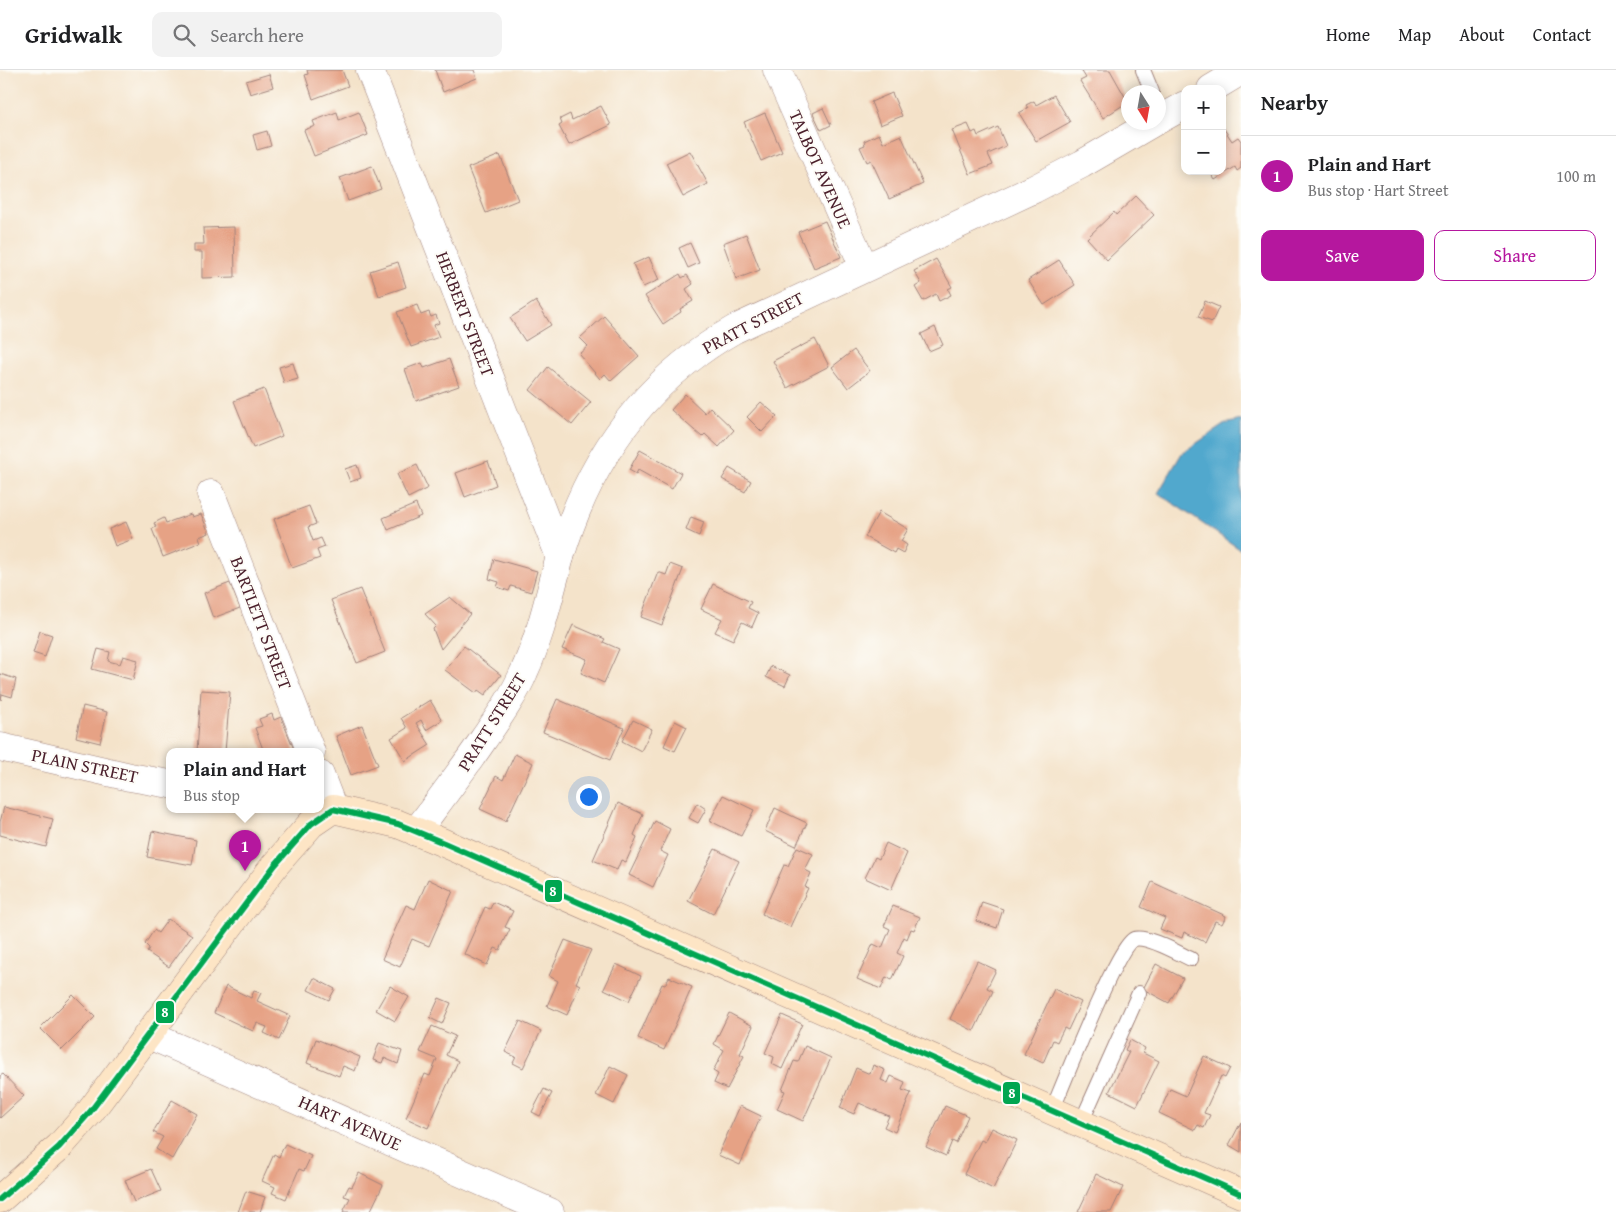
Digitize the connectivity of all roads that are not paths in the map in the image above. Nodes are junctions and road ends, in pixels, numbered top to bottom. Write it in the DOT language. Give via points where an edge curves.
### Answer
graph roads {
  1 [pos="370,70"];
  2 [pos="777,70"];
  3 [pos="1143,70"];
  4 [pos="1241,71"];
  5 [pos="1149,85"];
  6 [pos="1218,85"];
  7 [pos="1181,106"];
  8 [pos="1166,114"];
  9 [pos="1138,130"];
  10 [pos="864,267"];
  11 [pos="212,494"];
  12 [pos="560,557"];
  13 [pos="0,747"];
  14 [pos="309,748"];
  15 [pos="166,783"];
  16 [pos="324,794"];
  17 [pos="327,808"];
  18 [pos="322,813"];
  19 [pos="416,832"];
  20 [pos="1191,959"];
  21 [pos="1139,992"];
  22 [pos="149,1035"];
  23 [pos="1052,1111"];
  24 [pos="1081,1124"];
  25 [pos="1241,1194"];
  26 [pos="0,1199"];
  27 [pos="550,1212"];
  1 -- 12 [label="street, HERBERT STREET"];
  2 -- 10 [label="street, TALBOT AVENUE"];
  3 -- 5 [label="lane"];
  4 -- 6 [label="street"];
  7 -- 8 [label="street, PRATT STREET"];
  9 -- 10 [label="street, PRATT STREET" via="1059,176"];
  10 -- 12 [label="street, PRATT STREET" via="735,329 700,350 668,376 640,405 601,459 576,511"];
  11 -- 14 [label="street, BARTLETT STREET"];
  12 -- 19 [label="street, PRATT STREET" via="541,628 516,688 469,761"];
  13 -- 15 [label="street, PLAIN STREET"];
  16 -- 17 [label="street"];
  17 -- 19 [label="main road" via="380,819"];
  18 -- 22 [label="main road" via="275,865"];
  19 -- 23 [label="main road"];
  20 -- 23 [label="lane" via="1140,938 1127,944"];
  21 -- 24 [label="lane"];
  22 -- 26 [label="main road" via="59,1147"];
  22 -- 27 [label="street, HART AVENUE"];
  23 -- 24 [label="main road"];
  24 -- 25 [label="main road"];
}
